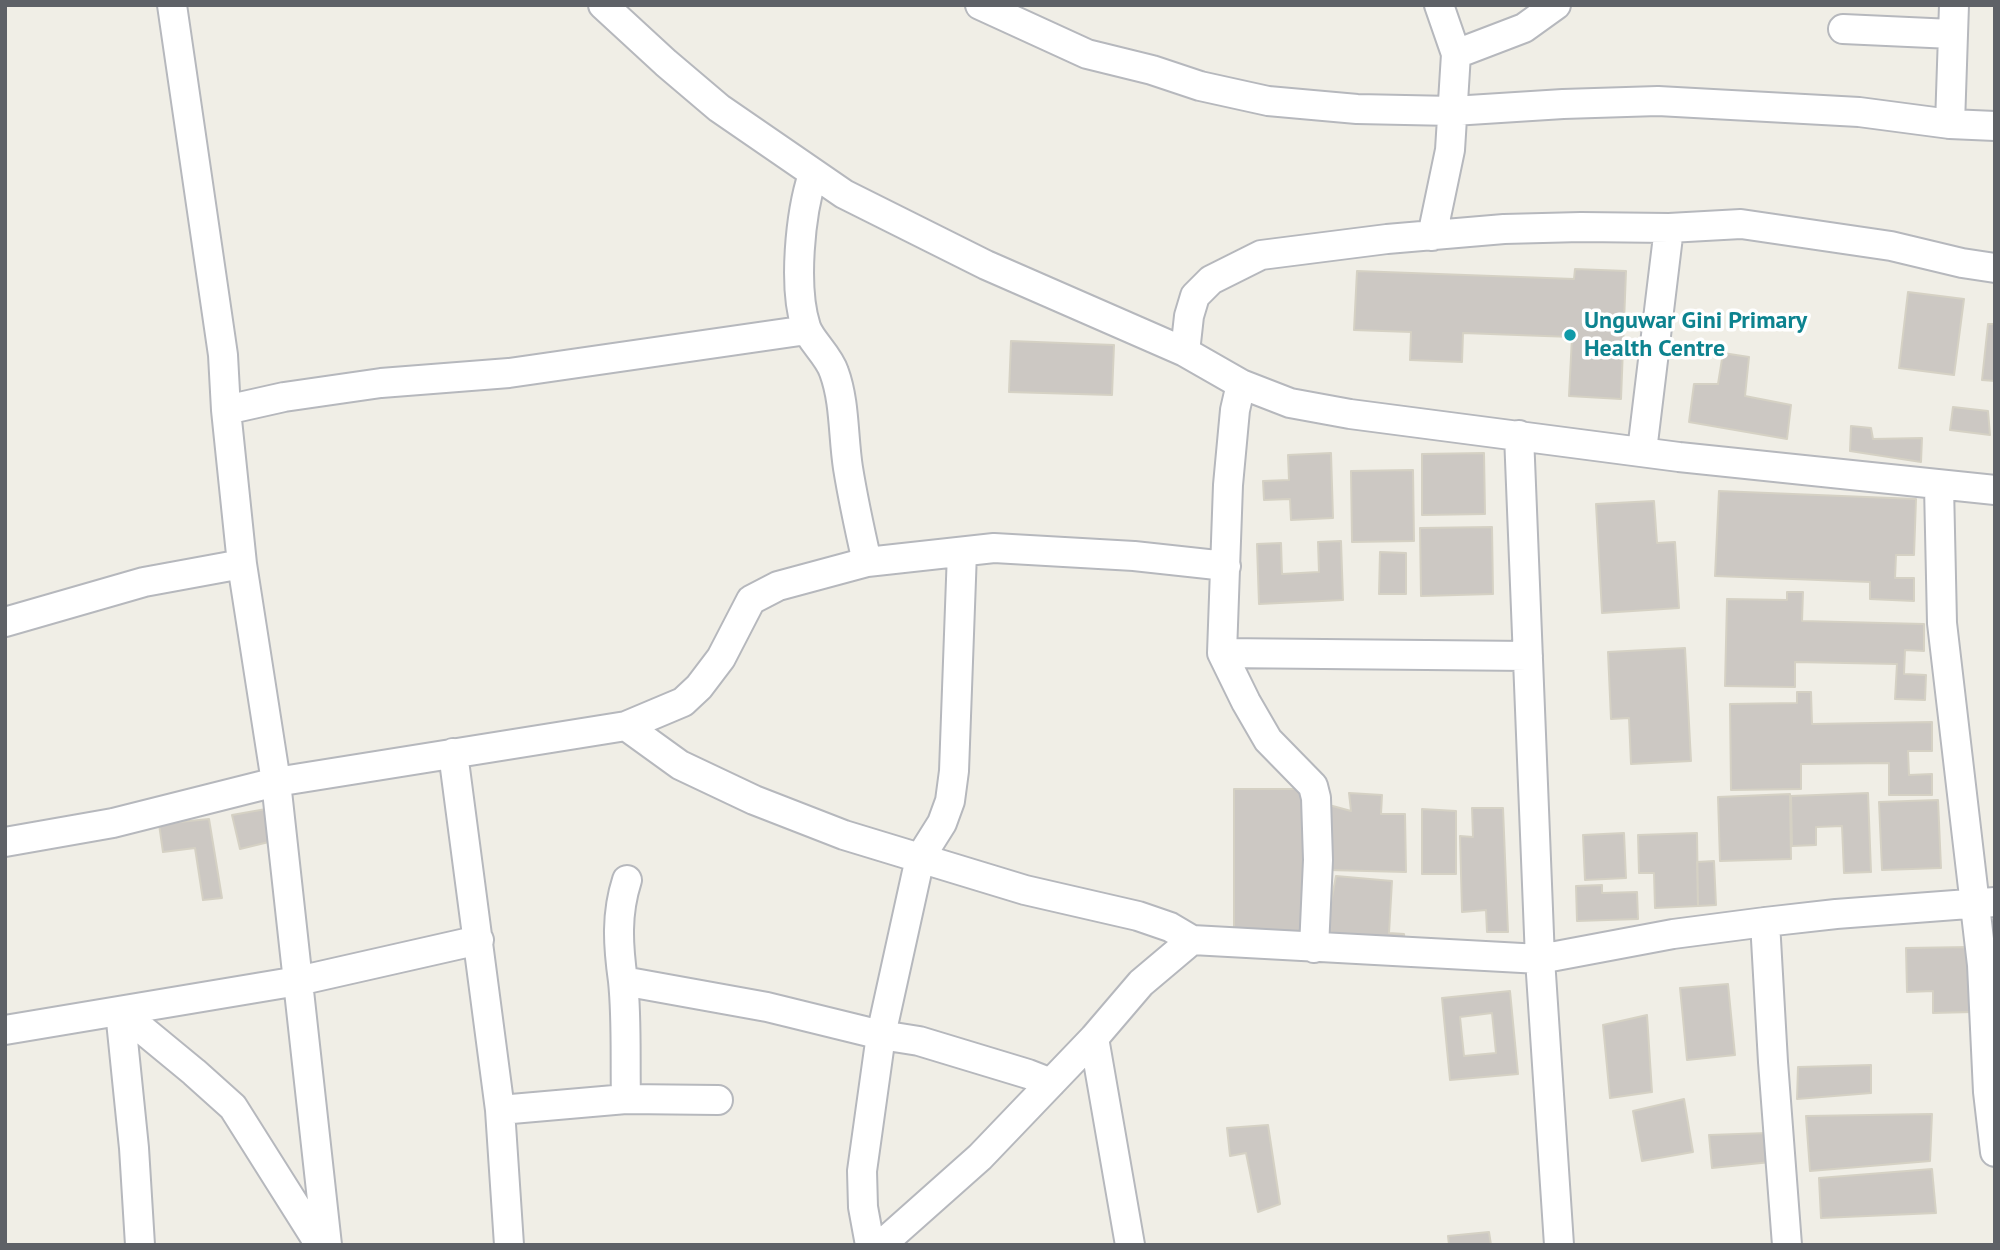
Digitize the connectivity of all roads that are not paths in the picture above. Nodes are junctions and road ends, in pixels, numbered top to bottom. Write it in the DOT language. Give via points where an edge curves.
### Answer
graph roads {
  1 [pos="172,5"];
  2 [pos="603,5"];
  3 [pos="980,5"];
  4 [pos="1439,5"];
  5 [pos="1556,5"];
  6 [pos="1954,5"];
  7 [pos="1843,29"];
  8 [pos="1952,34"];
  9 [pos="1456,54"];
  10 [pos="1453,111"];
  11 [pos="1950,124"];
  12 [pos="1995,127"];
  13 [pos="813,174"];
  14 [pos="1669,228"];
  15 [pos="1432,236"];
  16 [pos="1995,268"];
  17 [pos="807,330"];
  18 [pos="1185,352"];
  19 [pos="1241,384"];
  20 [pos="226,410"];
  21 [pos="1520,435"];
  22 [pos="1642,452"];
  23 [pos="1939,486"];
  24 [pos="1995,490"];
  25 [pos="962,552"];
  26 [pos="867,562"];
  27 [pos="242,564"];
  28 [pos="1226,566"];
  29 [pos="5,622"];
  30 [pos="1222,653"];
  31 [pos="1528,656"];
  32 [pos="626,726"];
  33 [pos="453,753"];
  34 [pos="276,782"];
  35 [pos="6,834"];
  36 [pos="920,858"];
  37 [pos="627,880"];
  38 [pos="1984,902"];
  39 [pos="1765,922"];
  40 [pos="479,940"];
  41 [pos="1192,940"];
  42 [pos="1314,948"];
  43 [pos="1540,959"];
  44 [pos="298,981"];
  45 [pos="623,981"];
  46 [pos="120,1011"];
  47 [pos="5,1030"];
  48 [pos="881,1035"];
  49 [pos="1094,1038"];
  50 [pos="1051,1083"];
  51 [pos="626,1099"];
  52 [pos="718,1100"];
  53 [pos="500,1110"];
  54 [pos="1995,1152"];
  55 [pos="140,1245"];
  56 [pos="320,1245"];
  57 [pos="327,1245"];
  58 [pos="509,1245"];
  59 [pos="870,1245"];
  60 [pos="881,1245"];
  61 [pos="1130,1245"];
  62 [pos="1559,1245"];
  63 [pos="1787,1245"];
  1 -- 20 [label="street" via="223,355"];
  2 -- 13 [label="street" via="719,108"];
  3 -- 10 [label="street" via="1087,54 1269,101"];
  4 -- 9 [label="street"];
  5 -- 9 [label="street" via="1524,28"];
  6 -- 8 [label="street"];
  7 -- 8 [label="street"];
  8 -- 11 [label="street"];
  9 -- 10 [label="street"];
  10 -- 11 [label="street" via="1658,102 1859,112"];
  10 -- 15 [label="street" via="1450,150"];
  11 -- 12 [label="street"];
  13 -- 17 [label="street" via="806,196 800,269"];
  13 -- 18 [label="street" via="986,265"];
  14 -- 15 [label="street" via="1504,229"];
  14 -- 16 [label="street" via="1771,228"];
  14 -- 22 [label="street"];
  15 -- 18 [label="street" via="1261,255 1211,280 1195,296"];
  17 -- 20 [label="street" via="509,373 381,383"];
  17 -- 26 [label="street" via="834,372"];
  18 -- 19 [label="street"];
  19 -- 21 [label="street" via="1290,403 1338,412"];
  19 -- 28 [label="street" via="1228,485"];
  20 -- 27 [label="street"];
  21 -- 22 [label="street"];
  21 -- 31 [label="street"];
  22 -- 23 [label="street"];
  23 -- 24 [label="street"];
  23 -- 38 [label="street" via="1942,623"];
  25 -- 26 [label="street"];
  25 -- 28 [label="street" via="994,548"];
  25 -- 36 [label="street" via="950,801"];
  26 -- 32 [label="street" via="778,586 751,600 721,658 699,687 683,702"];
  27 -- 29 [label="street" via="144,582"];
  27 -- 34 [label="street"];
  28 -- 30 [label="street"];
  30 -- 31 [label="street"];
  30 -- 42 [label="street" via="1268,740 1313,786 1318,848"];
  31 -- 43 [label="street"];
  32 -- 33 [label="street"];
  32 -- 36 [label="street" via="680,765 754,800"];
  33 -- 34 [label="street"];
  33 -- 40 [label="street"];
  34 -- 35 [label="street" via="113,823"];
  34 -- 44 [label="street"];
  36 -- 41 [label="street" via="1025,890 1138,916"];
  36 -- 48 [label="street"];
  37 -- 45 [label="street" via="617,936"];
  38 -- 39 [label="street"];
  38 -- 54 [label="street" via="1982,965"];
  39 -- 43 [label="street"];
  39 -- 63 [label="street"];
  40 -- 44 [label="street"];
  40 -- 53 [label="street"];
  41 -- 42 [label="street"];
  41 -- 49 [label="street" via="1141,983"];
  42 -- 43 [label="street"];
  43 -- 62 [label="street"];
  44 -- 46 [label="street"];
  44 -- 57 [label="street"];
  45 -- 48 [label="street" via="767,1007"];
  45 -- 51 [label="street"];
  46 -- 47 [label="street"];
  46 -- 55 [label="street"];
  46 -- 56 [label="street" via="233,1107"];
  48 -- 50 [label="street" via="919,1041"];
  48 -- 59 [label="street" via="862,1171"];
  49 -- 50 [label="street"];
  49 -- 61 [label="street"];
  50 -- 60 [label="street" via="980,1157"];
  51 -- 52 [label="street"];
  51 -- 53 [label="street"];
  53 -- 58 [label="street"];
}
